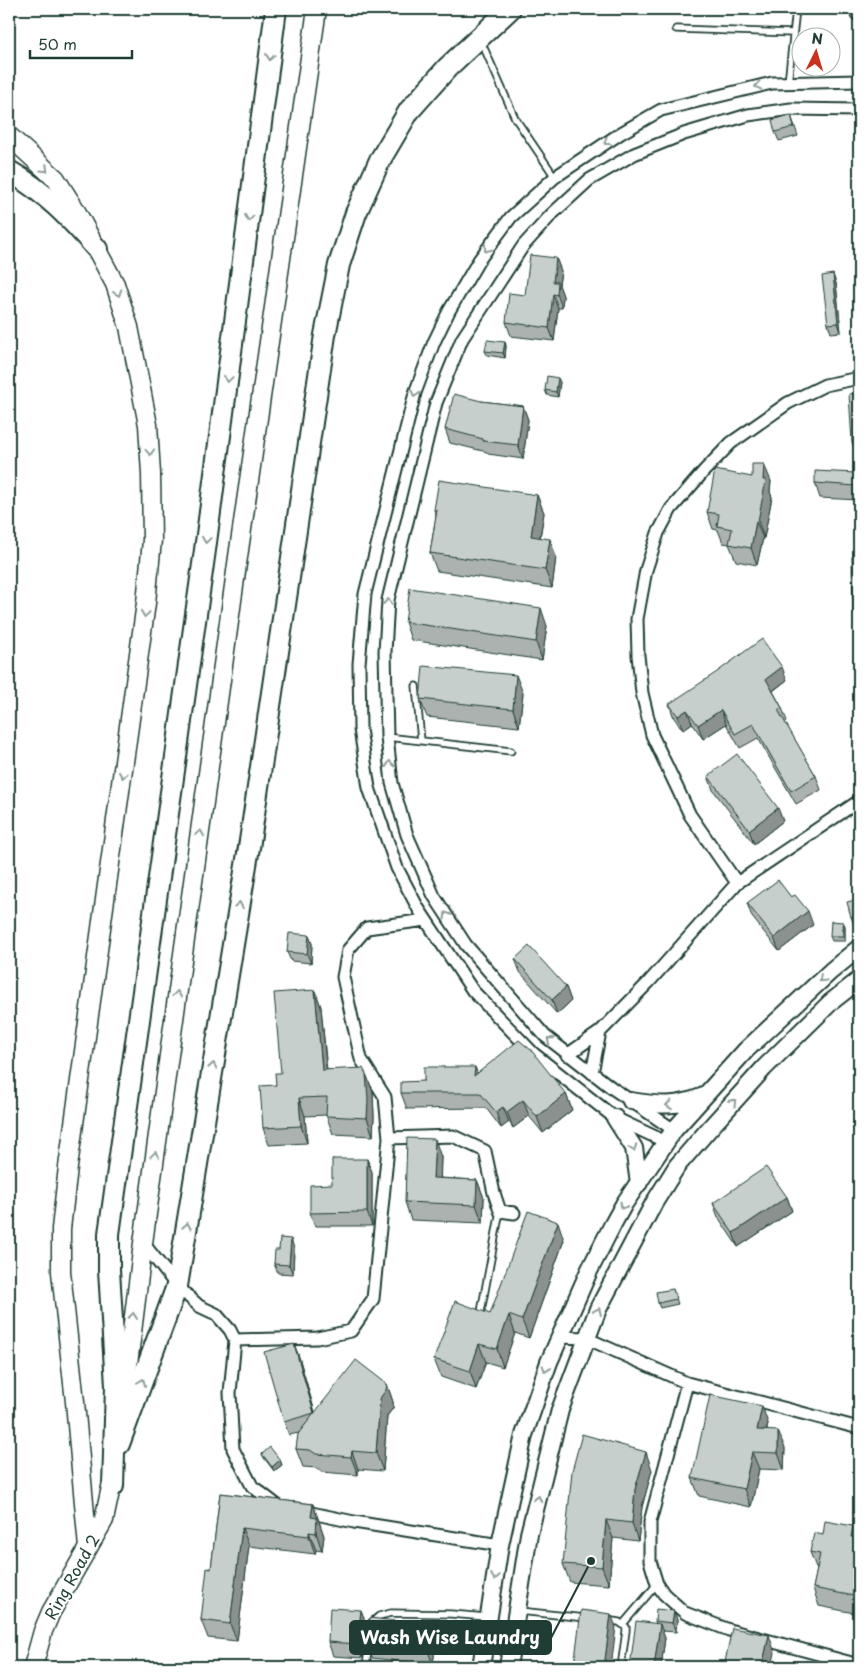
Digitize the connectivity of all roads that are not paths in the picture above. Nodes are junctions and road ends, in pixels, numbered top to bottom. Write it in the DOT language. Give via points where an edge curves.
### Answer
graph roads {
  1 [pos="276,9"];
  2 [pos="317,9"];
  3 [pos="510,9"];
  4 [pos="796,9"];
  5 [pos="854,9"];
  6 [pos="859,20"];
  7 [pos="794,28"];
  8 [pos="676,29"];
  9 [pos="790,33"];
  10 [pos="479,36"];
  11 [pos="790,63"];
  12 [pos="859,81"];
  13 [pos="788,83"];
  14 [pos="859,110"];
  15 [pos="9,136"];
  16 [pos="9,171"];
  17 [pos="555,177"];
  18 [pos="97,249"];
  19 [pos="859,378"];
  20 [pos="416,686"];
  21 [pos="387,737"];
  22 [pos="421,741"];
  23 [pos="511,750"];
  24 [pos="859,802"];
  25 [pos="737,883"];
  26 [pos="426,920"];
  27 [pos="859,948"];
  28 [pos="859,980"];
  29 [pos="600,1032"];
  30 [pos="567,1055"];
  31 [pos="592,1073"];
  32 [pos="706,1095"];
  33 [pos="632,1101"];
  34 [pos="615,1118"];
  35 [pos="708,1129"];
  36 [pos="672,1137"];
  37 [pos="389,1138"];
  38 [pos="677,1166"];
  39 [pos="639,1183"];
  40 [pos="500,1211"];
  41 [pos="514,1213"];
  42 [pos="143,1242"];
  43 [pos="177,1286"];
  44 [pos="480,1317"];
  45 [pos="559,1338"];
  46 [pos="586,1338"];
  47 [pos="235,1340"];
  48 [pos="687,1383"];
  49 [pos="859,1428"];
  50 [pos="118,1444"];
  51 [pos="112,1486"];
  52 [pos="529,1534"];
  53 [pos="500,1545"];
  54 [pos="88,1548"];
  55 [pos="657,1584"];
  56 [pos="516,1611"];
  57 [pos="490,1617"];
  58 [pos="595,1619"];
  59 [pos="603,1620"];
  60 [pos="623,1624"];
  61 [pos="859,1665"];
  62 [pos="34,1667"];
  63 [pos="366,1667"];
  64 [pos="481,1667"];
  65 [pos="508,1667"];
  66 [pos="621,1667"];
  1 -- 51 [label="highway, one-way" via="205,550 109,1234 116,1386"];
  42 -- 2 [label="main road, Ring Road 2, one-way"];
  3 -- 10 [label="highway"];
  4 -- 7 [label="lane"];
  5 -- 6 [label="lane"];
  8 -- 9 [label="lane"];
  10 -- 17 [label="lane" via="515,118"];
  43 -- 10 [label="highway, one-way" via="250,841 325,335 339,265 356,213 380,160 409,111"];
  11 -- 13 [label="lane"];
  12 -- 13 [label="street"];
  13 -- 17 [label="street, one-way" via="772,83 661,110"];
  21 -- 14 [label="street, one-way" via="384,652 388,600 436,403 462,339 523,246 589,180 634,154 684,134 748,115 791,108"];
  15 -- 18 [label="main road, one-way" via="56,179"];
  16 -- 18 [label="highway" via="47,197"];
  17 -- 26 [label="street, one-way" via="511,217 479,260 434,342 415,393 365,594 359,664 360,729 369,788 397,868"];
  18 -- 54 [label="main road, one-way" via="129,327 140,378 152,474 152,540 61,1229 61,1272"];
  19 -- 25 [label="street" via="825,385 788,403 731,443 671,509 658,533 646,570 637,619 638,656 642,693 652,735 690,815"];
  20 -- 22 [label="lane"];
  21 -- 22 [label="lane"];
  30 -- 21 [label="street, one-way" via="501,988 466,945 434,896 407,835 392,783"];
  22 -- 23 [label="lane"];
  24 -- 25 [label="street"];
  25 -- 29 [label="street"];
  26 -- 34 [label="street" via="473,991 534,1054"];
  26 -- 37 [label="street" via="367,928 348,950 343,977 361,1059 385,1097"];
  27 -- 32 [label="street, one-way" via="746,1050"];
  35 -- 28 [label="street, one-way" via="764,1068 831,1002"];
  29 -- 30 [label="street"];
  29 -- 31 [label="street"];
  30 -- 31 [label="street"];
  31 -- 33 [label="street"];
  32 -- 33 [label="street, one-way" via="671,1105"];
  32 -- 36 [label="street"];
  33 -- 36 [label="street"];
  34 -- 36 [label="street"];
  34 -- 39 [label="street, one-way" via="634,1148"];
  35 -- 36 [label="street" via="688,1138"];
  35 -- 38 [label="street"];
  36 -- 38 [label="street"];
  36 -- 39 [label="street"];
  37 -- 40 [label="street" via="453,1136 485,1151"];
  37 -- 47 [label="street" via="374,1299 351,1331 317,1338"];
  46 -- 38 [label="street, one-way" via="650,1211"];
  39 -- 45 [label="street, one-way" via="613,1224"];
  40 -- 41 [label="street"];
  40 -- 44 [label="lane"];
  42 -- 43 [label="street"];
  50 -- 42 [label="main road, Ring Road 2, one-way"];
  43 -- 47 [label="street" via="199,1306 216,1314"];
  50 -- 43 [label="highway, one-way"];
  45 -- 46 [label="street"];
  45 -- 53 [label="street, one-way" via="524,1435"];
  46 -- 48 [label="street"];
  52 -- 46 [label="street, one-way" via="560,1410"];
  47 -- 53 [label="street" via="230,1393 233,1449 252,1486 278,1506 354,1522"];
  48 -- 49 [label="street"];
  48 -- 55 [label="street" via="650,1522 650,1561"];
  50 -- 51 [label="main road, Ring Road 2"];
  51 -- 54 [label="main road, Ring Road 2" via="104,1520"];
  52 -- 53 [label="street"];
  52 -- 56 [label="street"];
  53 -- 57 [label="street, one-way"];
  54 -- 62 [label="main road, Ring Road 2" via="51,1612"];
  55 -- 60 [label="lane"];
  55 -- 61 [label="street" via="685,1613 729,1630"];
  56 -- 58 [label="lane"];
  56 -- 65 [label="street"];
  57 -- 63 [label="lane" via="451,1614 379,1616 371,1623"];
  57 -- 64 [label="street"];
  59 -- 60 [label="lane"];
  60 -- 66 [label="lane" via="626,1631"];
}
